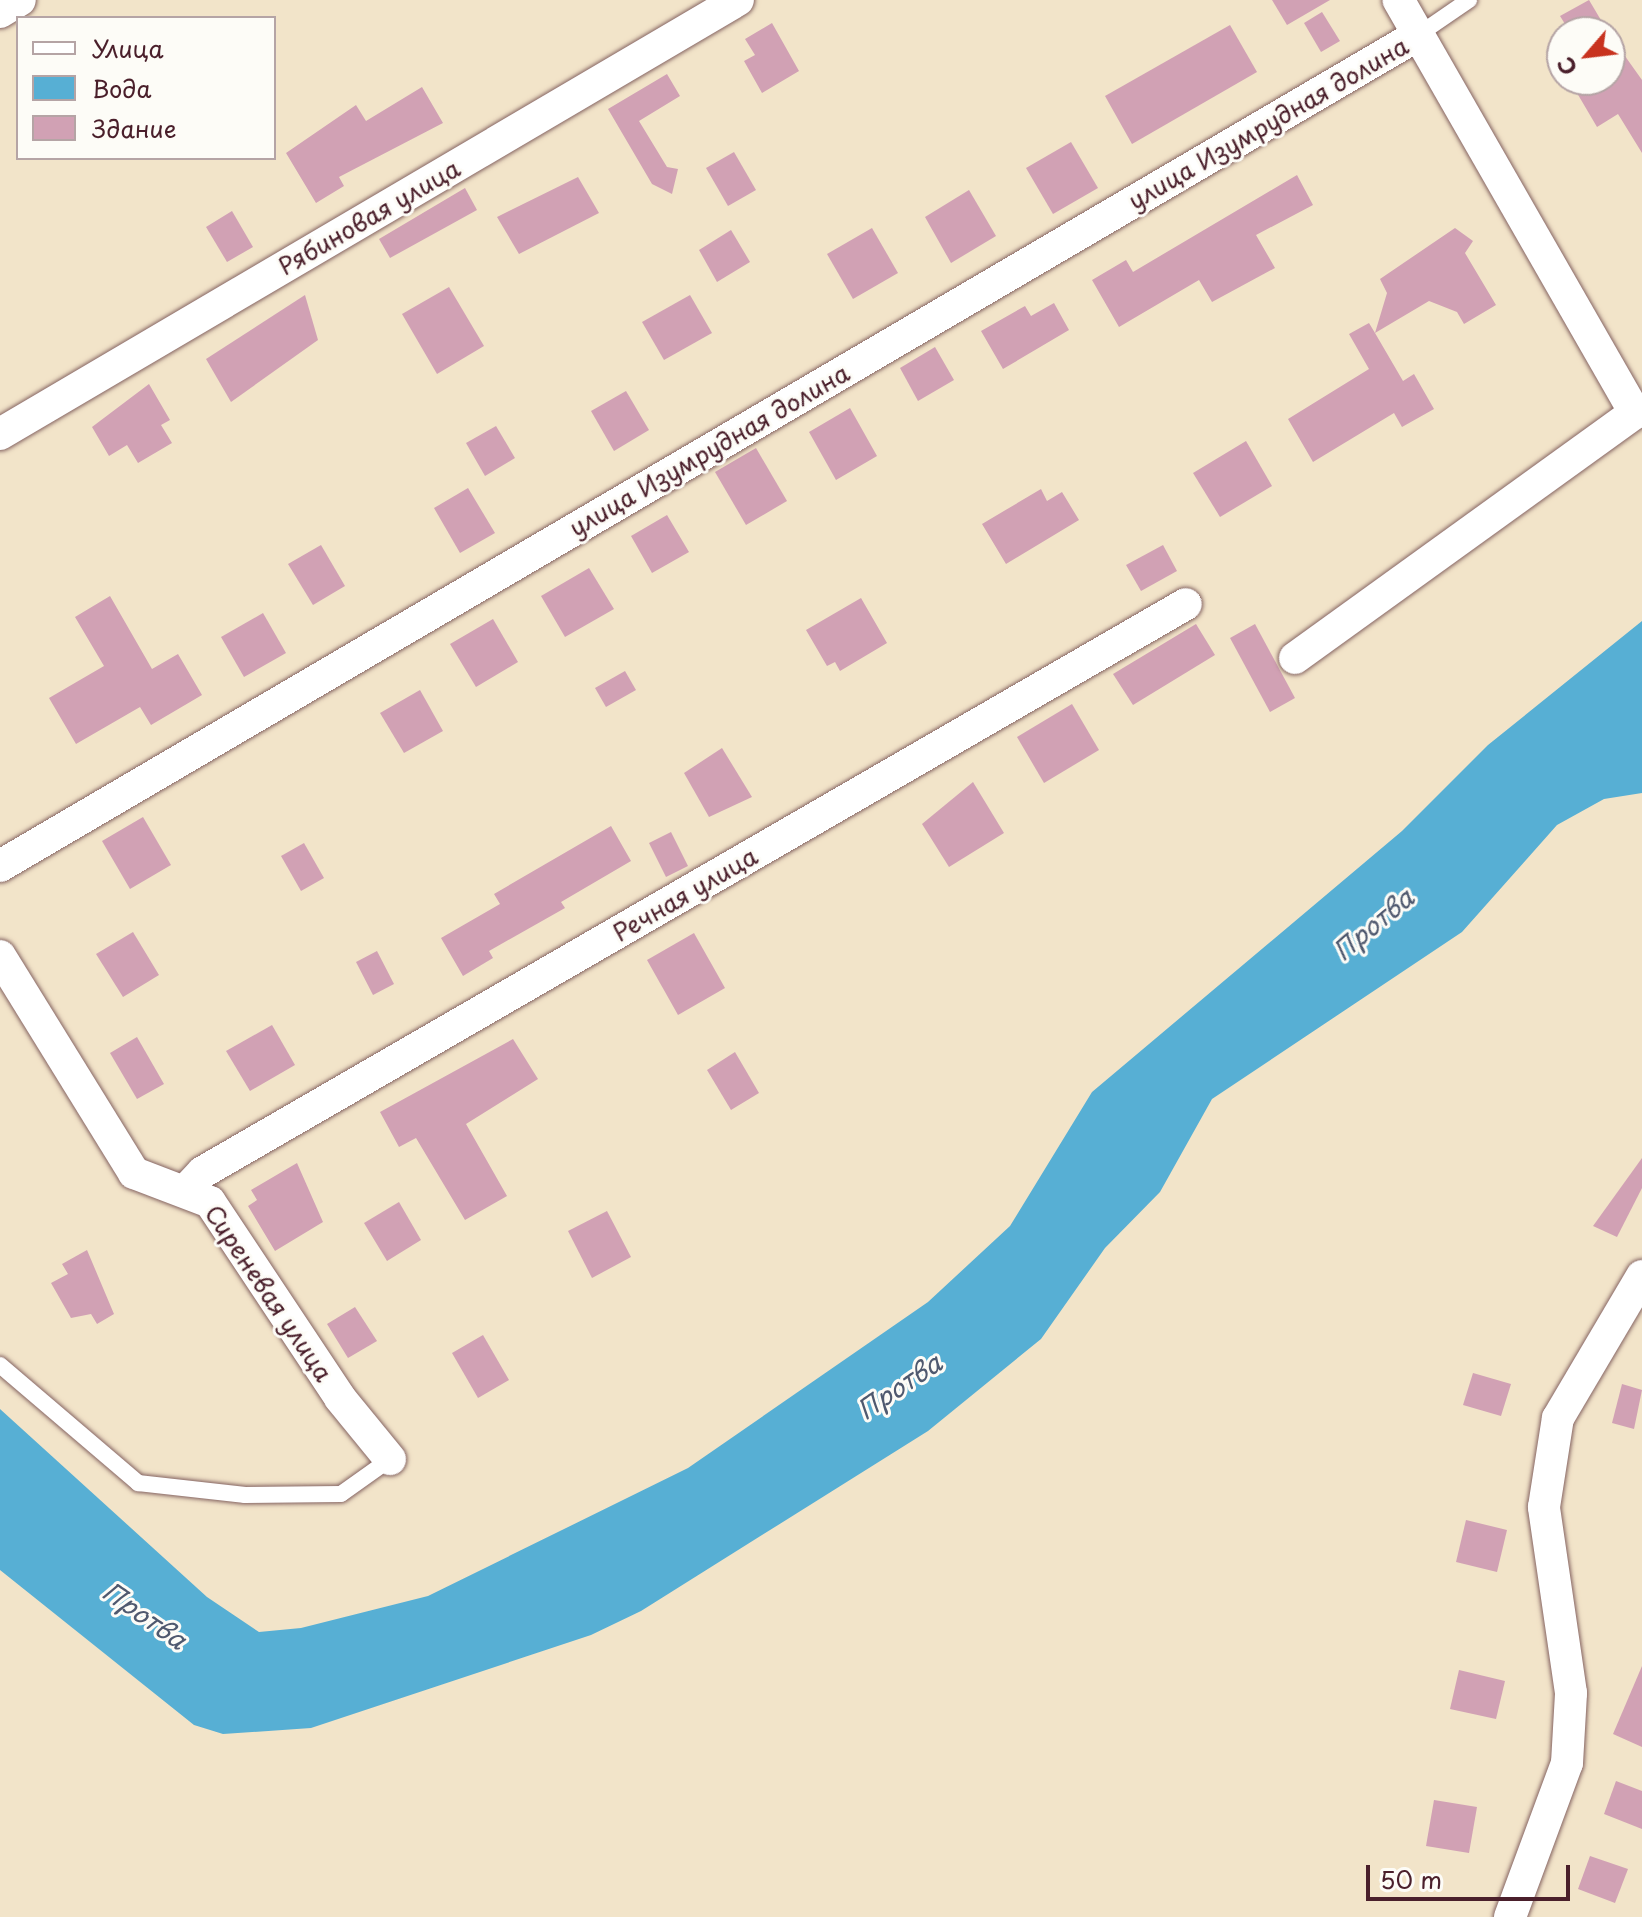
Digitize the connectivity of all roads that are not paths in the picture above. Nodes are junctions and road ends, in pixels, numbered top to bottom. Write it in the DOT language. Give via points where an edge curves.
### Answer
graph roads {
  1 [pos="20,0"];
  2 [pos="738,0"];
  3 [pos="1398,0"];
  4 [pos="1469,0"];
  5 [pos="0,12"];
  6 [pos="1418,35"];
  7 [pos="0,434"];
  8 [pos="1186,604"];
  9 [pos="1295,658"];
  10 [pos="0,866"];
  11 [pos="0,956"];
  12 [pos="187,1189"];
  13 [pos="1642,1276"];
  14 [pos="0,1365"];
  15 [pos="390,1459"];
  16 [pos="1510,1917"];
  1 -- 5 [label="street"];
  2 -- 7 [label="street, Рябиновая улица"];
  3 -- 6 [label="street"];
  4 -- 6 [label="lane"];
  6 -- 9 [label="street" via="1635,413"];
  6 -- 10 [label="street, улица Изумрудная долина"];
  8 -- 12 [label="street, Речная улица" via="203,1172"];
  11 -- 12 [label="street, Сиреневая улица" via="134,1173"];
  12 -- 15 [label="street, Сиреневая улица" via="210,1202 340,1398"];
  13 -- 16 [label="street" via="1558,1418 1544,1507 1571,1693 1567,1763"];
  14 -- 15 [label="lane" via="138,1483 245,1495 341,1494"];
}
